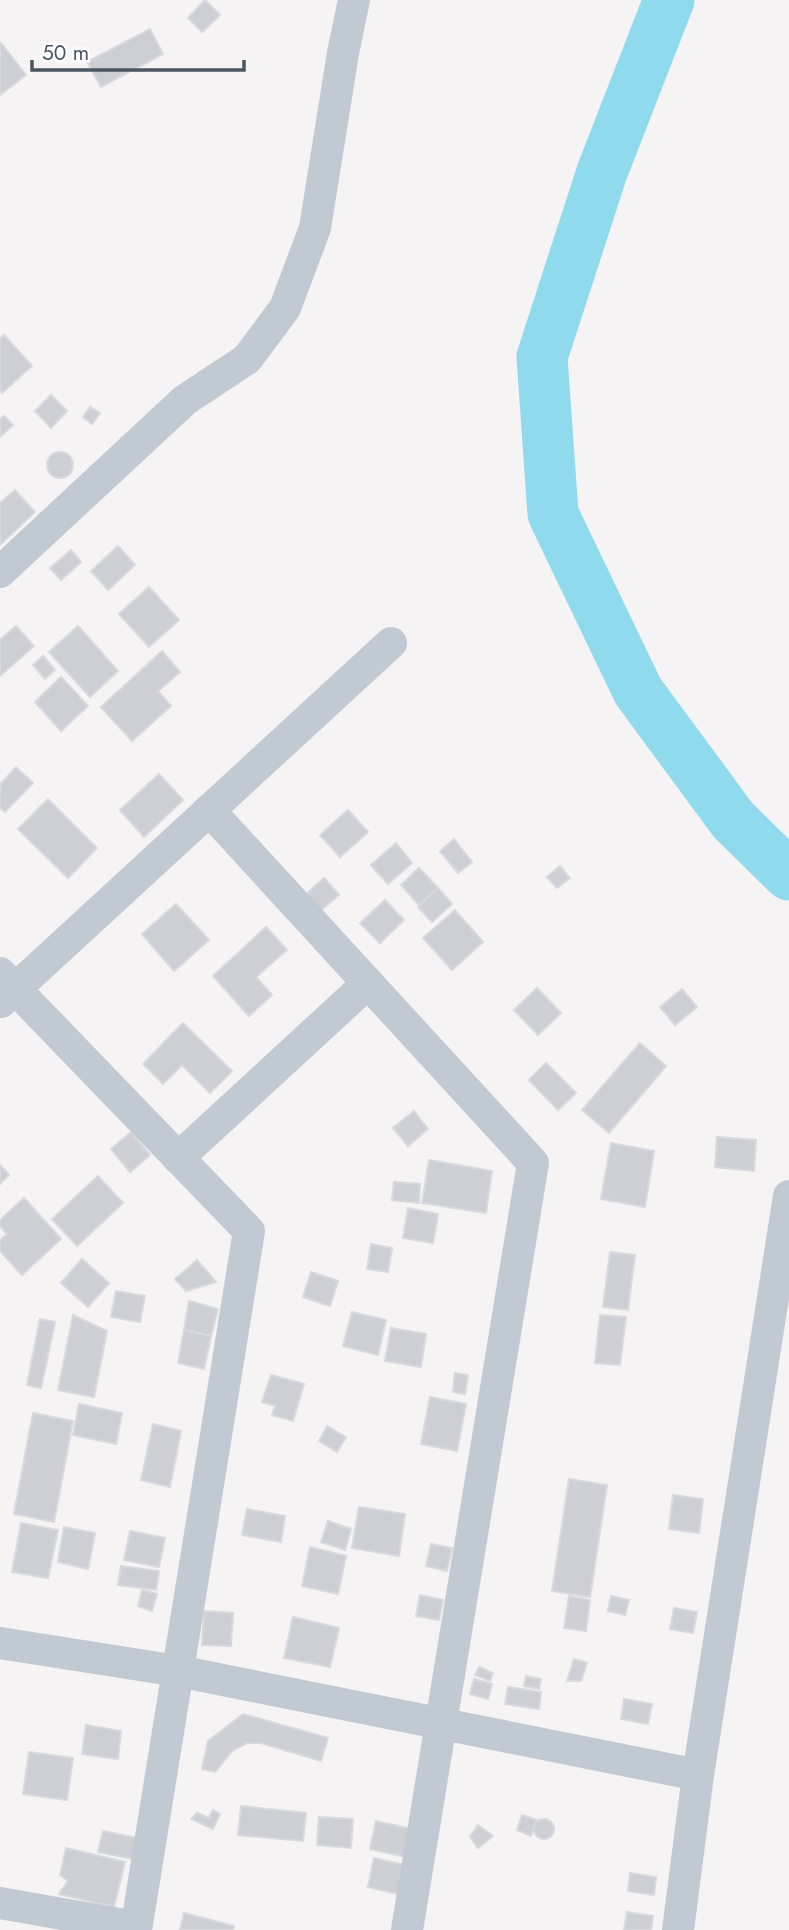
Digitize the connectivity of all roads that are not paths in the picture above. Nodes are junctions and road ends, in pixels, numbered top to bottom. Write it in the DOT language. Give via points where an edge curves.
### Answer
graph roads {
  1 [pos="354,0"];
  2 [pos="0,572"];
  3 [pos="391,643"];
  4 [pos="209,810"];
  5 [pos="368,983"];
  6 [pos="5,988"];
  7 [pos="178,1158"];
  8 [pos="789,1196"];
  9 [pos="0,1643"];
  10 [pos="178,1671"];
  11 [pos="439,1723"];
  12 [pos="698,1775"];
  13 [pos="0,1903"];
  14 [pos="136,1929"];
  15 [pos="407,1930"];
  16 [pos="678,1930"];
  1 -- 2 [label="street" via="315,228 285,308 247,359 185,400"];
  3 -- 4 [label="street"];
  4 -- 5 [label="street"];
  4 -- 6 [label="street"];
  5 -- 7 [label="street"];
  5 -- 11 [label="street" via="533,1163"];
  6 -- 7 [label="street"];
  7 -- 10 [label="street" via="249,1231"];
  8 -- 12 [label="street"];
  9 -- 10 [label="street"];
  10 -- 11 [label="street"];
  10 -- 14 [label="street"];
  11 -- 12 [label="street"];
  11 -- 15 [label="street"];
  12 -- 16 [label="street"];
  13 -- 14 [label="street"];
}
